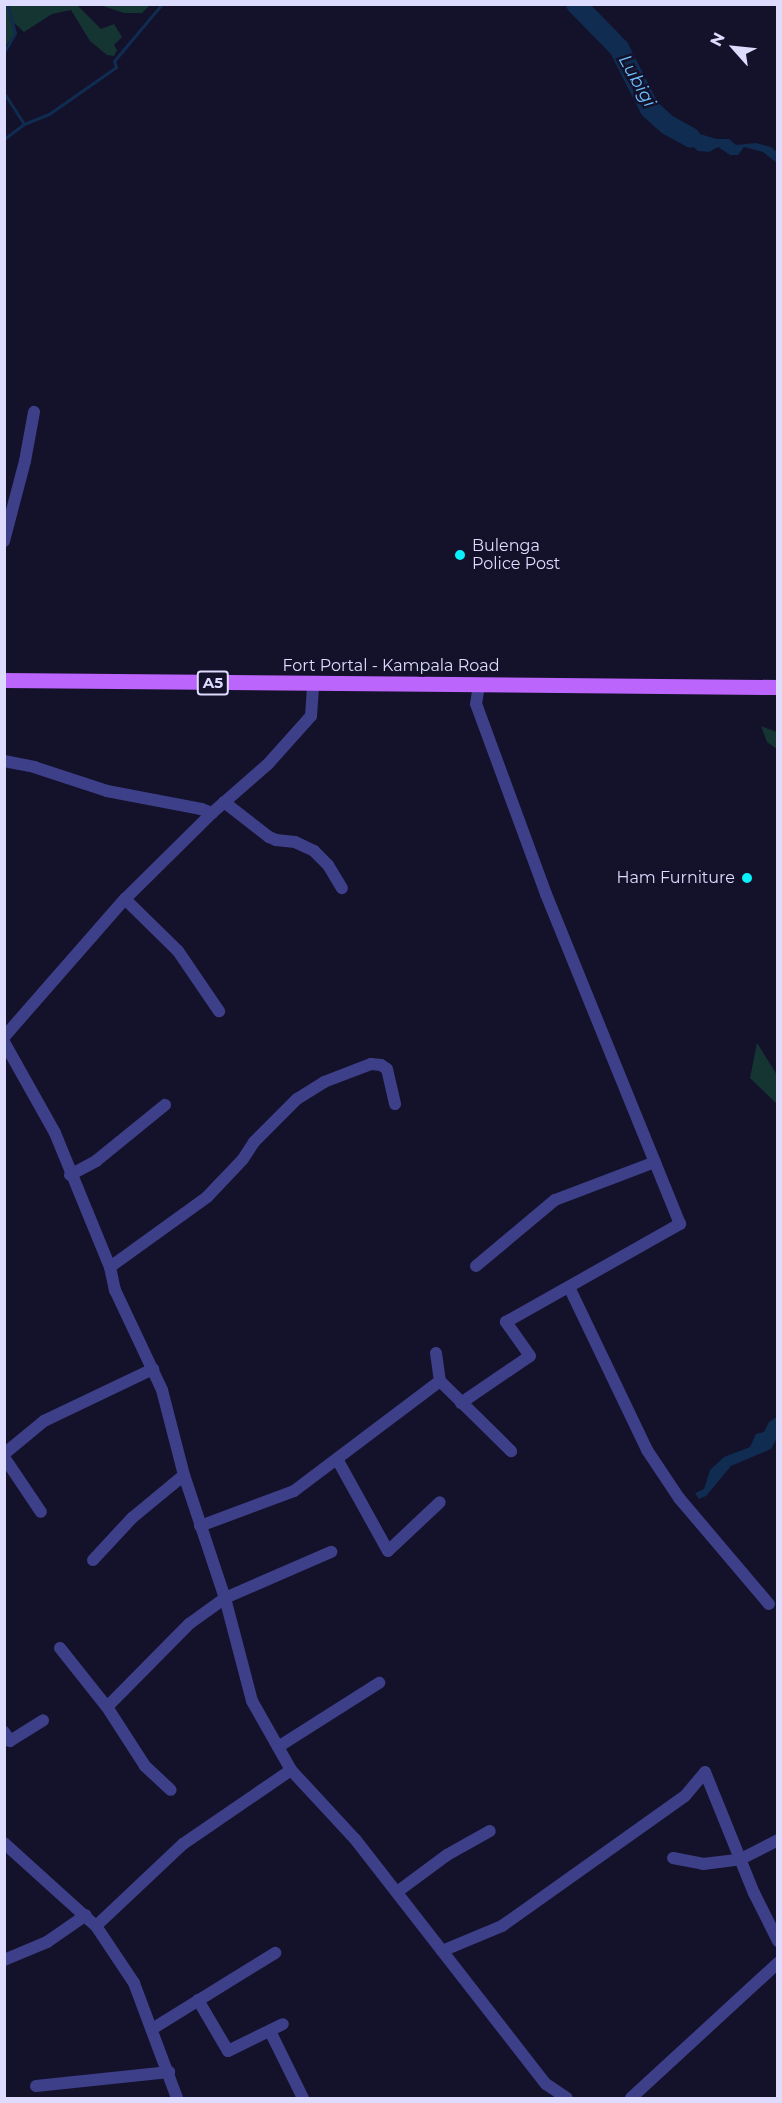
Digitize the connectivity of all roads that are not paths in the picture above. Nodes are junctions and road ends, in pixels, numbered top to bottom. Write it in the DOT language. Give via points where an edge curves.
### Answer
graph roads {
  1 [pos="33,412"];
  2 [pos="4,541"];
  3 [pos="4,680"];
  4 [pos="313,684"];
  5 [pos="479,684"];
  6 [pos="777,687"];
  7 [pos="4,761"];
  8 [pos="224,802"];
  9 [pos="212,813"];
  10 [pos="342,888"];
  11 [pos="125,899"];
  12 [pos="219,1011"];
  13 [pos="4,1037"];
  14 [pos="4,1042"];
  15 [pos="395,1104"];
  16 [pos="165,1105"];
  17 [pos="655,1162"];
  18 [pos="70,1174"];
  19 [pos="476,1266"];
  20 [pos="111,1268"];
  21 [pos="569,1287"];
  22 [pos="436,1353"];
  23 [pos="153,1369"];
  24 [pos="440,1381"];
  25 [pos="461,1402"];
  26 [pos="511,1451"];
  27 [pos="4,1456"];
  28 [pos="337,1459"];
  29 [pos="184,1475"];
  30 [pos="440,1502"];
  31 [pos="41,1512"];
  32 [pos="200,1526"];
  33 [pos="331,1552"];
  34 [pos="93,1560"];
  35 [pos="225,1598"];
  36 [pos="769,1604"];
  37 [pos="60,1648"];
  38 [pos="379,1683"];
  39 [pos="107,1707"];
  40 [pos="43,1720"];
  41 [pos="4,1732"];
  42 [pos="278,1747"];
  43 [pos="291,1770"];
  44 [pos="171,1790"];
  45 [pos="490,1831"];
  46 [pos="777,1840"];
  47 [pos="4,1843"];
  48 [pos="673,1858"];
  49 [pos="741,1859"];
  50 [pos="397,1893"];
  51 [pos="86,1915"];
  52 [pos="96,1926"];
  53 [pos="777,1941"];
  54 [pos="442,1951"];
  55 [pos="275,1953"];
  56 [pos="4,1960"];
  57 [pos="777,1963"];
  58 [pos="198,2000"];
  59 [pos="283,2024"];
  60 [pos="152,2029"];
  61 [pos="270,2031"];
  62 [pos="169,2072"];
  63 [pos="36,2086"];
  64 [pos="177,2098"];
  65 [pos="303,2098"];
  66 [pos="567,2098"];
  67 [pos="631,2098"];
  1 -- 2 [label="street"];
  3 -- 4 [label="main road, Fort Portal - Kampala Road / A5"];
  4 -- 5 [label="main road, Fort Portal - Kampala Road / A5"];
  4 -- 8 [label="street" via="311,716 268,764"];
  5 -- 6 [label="main road, Fort Portal - Kampala Road / A5"];
  5 -- 17 [label="street" via="477,704 542,883"];
  7 -- 9 [label="street" via="107,791"];
  8 -- 9 [label="street"];
  8 -- 10 [label="street" via="269,837 314,851"];
  9 -- 11 [label="street"];
  11 -- 12 [label="street" via="178,951"];
  11 -- 13 [label="street"];
  14 -- 18 [label="street" via="55,1133"];
  15 -- 20 [label="street" via="387,1069 381,1065 371,1064 324,1082 297,1099 207,1197"];
  16 -- 18 [label="street" via="96,1161"];
  17 -- 19 [label="street" via="555,1200"];
  17 -- 21 [label="street" via="680,1224"];
  18 -- 20 [label="street"];
  20 -- 23 [label="street" via="115,1290"];
  21 -- 25 [label="street" via="506,1322 530,1356"];
  21 -- 36 [label="street" via="647,1450 679,1498"];
  22 -- 24 [label="street"];
  23 -- 27 [label="street" via="44,1421"];
  23 -- 29 [label="street" via="162,1389"];
  24 -- 25 [label="street"];
  24 -- 28 [label="street"];
  25 -- 26 [label="street"];
  27 -- 31 [label="street"];
  28 -- 30 [label="street" via="388,1551"];
  28 -- 32 [label="street" via="294,1491"];
  29 -- 32 [label="street"];
  29 -- 34 [label="street" via="132,1518"];
  32 -- 35 [label="street"];
  33 -- 35 [label="street"];
  35 -- 39 [label="street" via="189,1624"];
  35 -- 42 [label="street" via="252,1701"];
  37 -- 39 [label="street"];
  38 -- 42 [label="street"];
  39 -- 44 [label="street" via="145,1766"];
  40 -- 41 [label="street" via="10,1741"];
  42 -- 43 [label="street"];
  43 -- 50 [label="street" via="355,1839"];
  43 -- 52 [label="street" via="183,1844"];
  45 -- 50 [label="street" via="447,1855"];
  46 -- 49 [label="street"];
  47 -- 51 [label="street"];
  48 -- 49 [label="street" via="704,1864"];
  49 -- 53 [label="street"];
  49 -- 54 [label="street" via="705,1772 686,1796 502,1926"];
  50 -- 54 [label="street"];
  51 -- 52 [label="street"];
  51 -- 56 [label="street" via="47,1942"];
  52 -- 60 [label="street" via="134,1983"];
  54 -- 66 [label="street" via="546,2084"];
  55 -- 58 [label="street"];
  57 -- 67 [label="street"];
  58 -- 60 [label="street"];
  58 -- 61 [label="street" via="228,2051"];
  59 -- 61 [label="street"];
  60 -- 62 [label="street"];
  61 -- 65 [label="street"];
  62 -- 63 [label="street"];
  62 -- 64 [label="street"];
}
